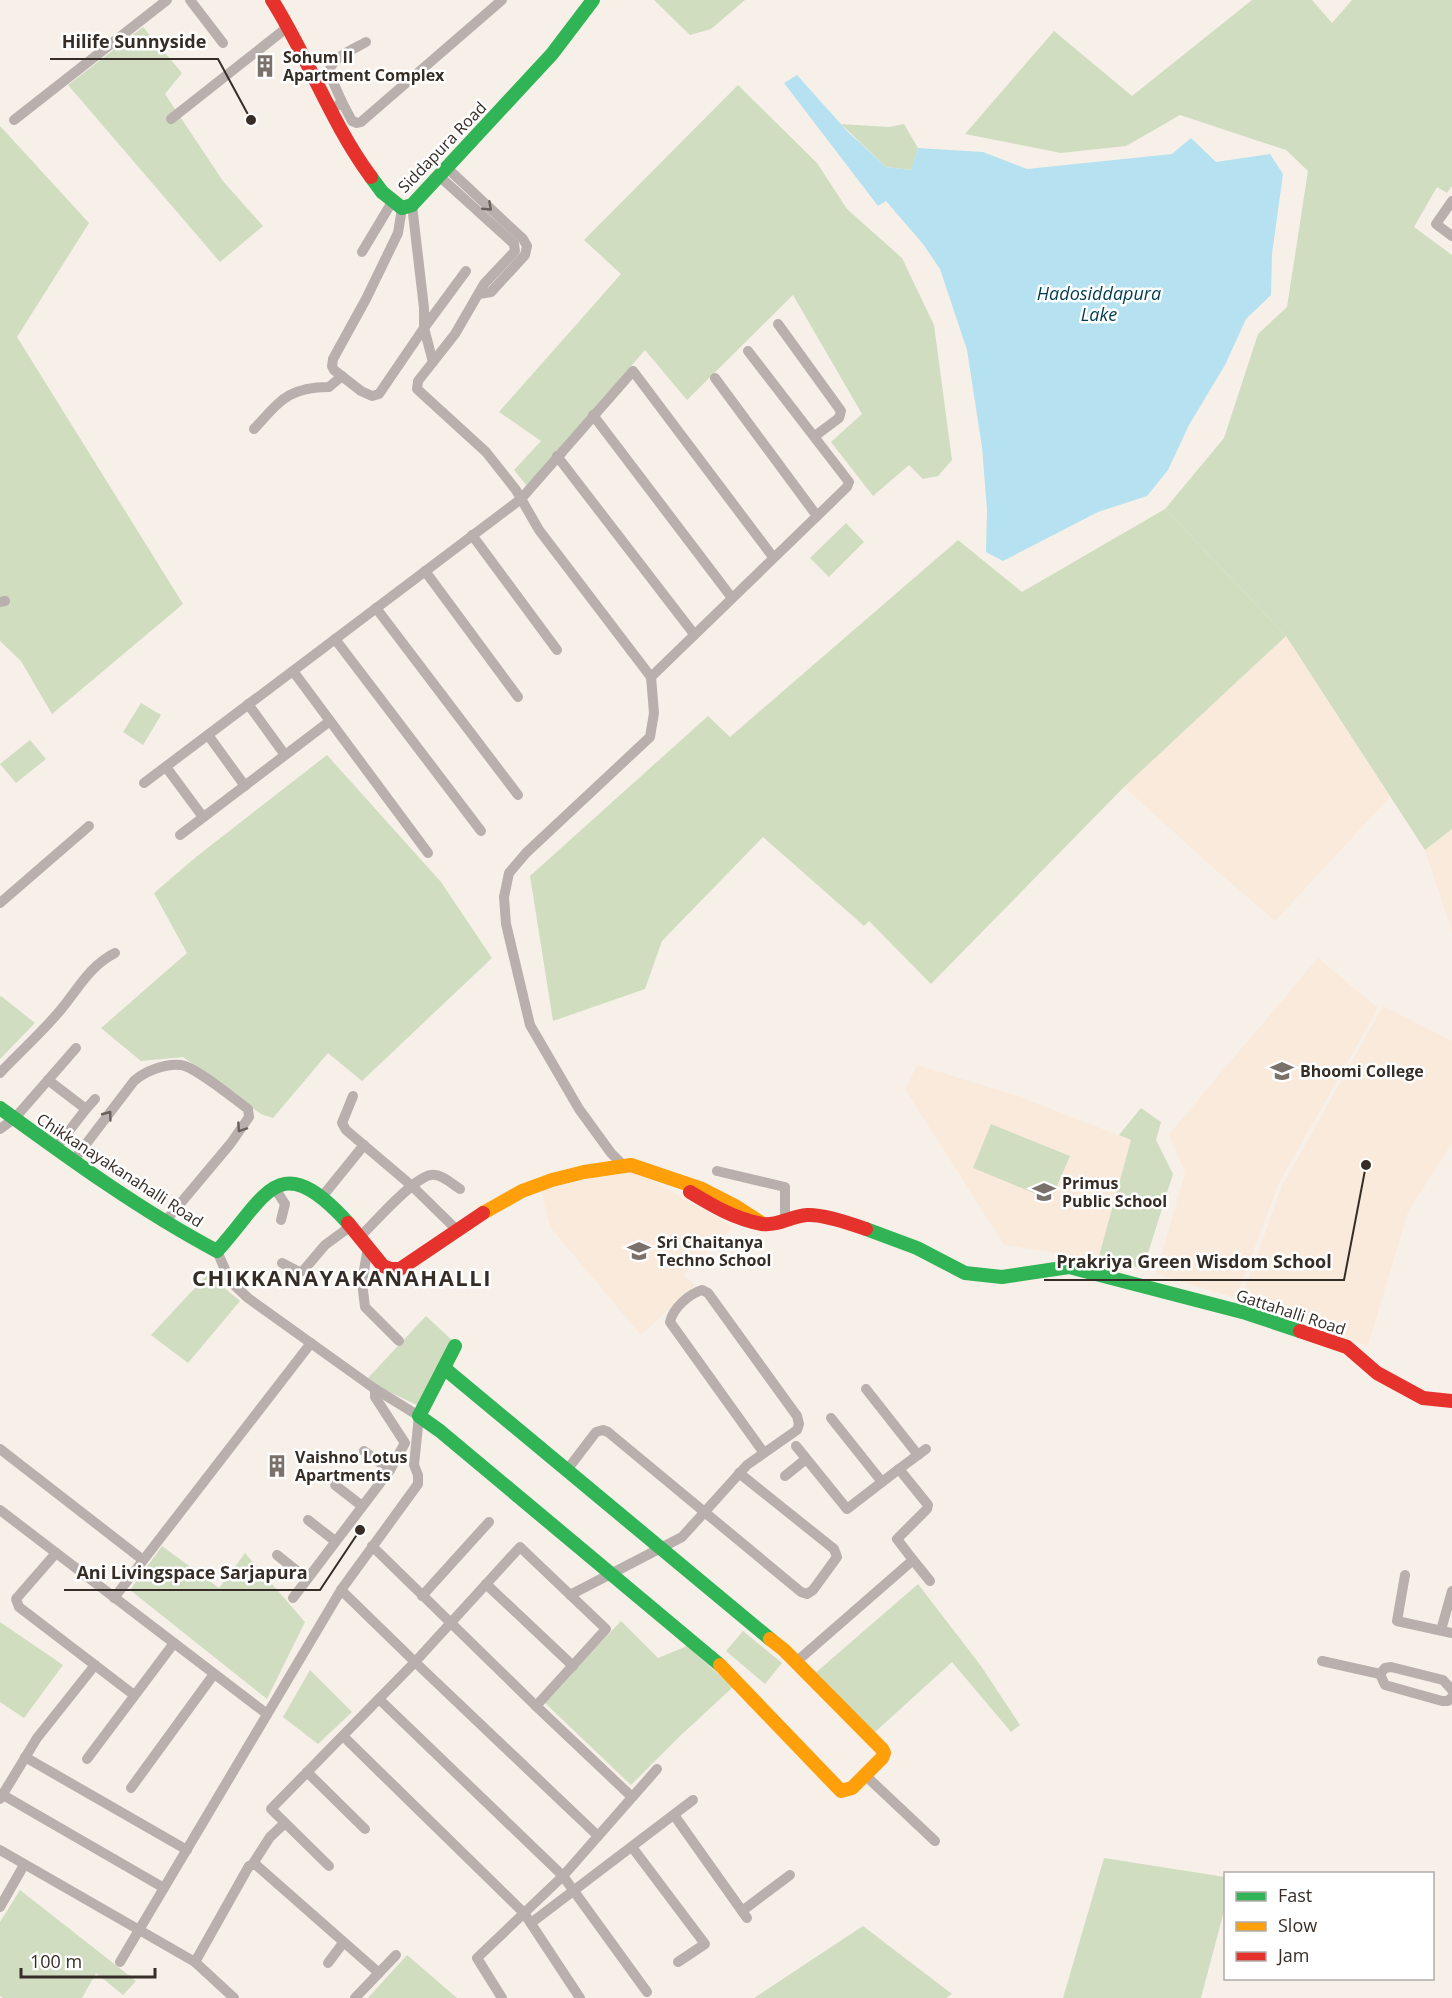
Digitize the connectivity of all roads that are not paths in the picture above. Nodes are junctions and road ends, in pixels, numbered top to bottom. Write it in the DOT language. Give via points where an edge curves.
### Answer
graph roads {
  1 [pos="166,0"];
  2 [pos="190,0"];
  3 [pos="272,0"];
  4 [pos="502,0"];
  5 [pos="593,0"];
  6 [pos="289,26"];
  7 [pos="366,42"];
  8 [pos="222,43"];
  9 [pos="337,106"];
  10 [pos="171,119"];
  11 [pos="14,120"];
  12 [pos="442,171"];
  13 [pos="1452,201"];
  14 [pos="402,205"];
  15 [pos="1452,236"];
  16 [pos="362,252"];
  17 [pos="466,271"];
  18 [pos="778,324"];
  19 [pos="424,328"];
  20 [pos="748,351"];
  21 [pos="433,362"];
  22 [pos="342,376"];
  23 [pos="715,378"];
  24 [pos="594,415"];
  25 [pos="254,429"];
  26 [pos="815,436"];
  27 [pos="557,456"];
  28 [pos="521,499"];
  29 [pos="816,516"];
  30 [pos="472,535"];
  31 [pos="774,557"];
  32 [pos="425,571"];
  33 [pos="732,598"];
  34 [pos="376,608"];
  35 [pos="694,634"];
  36 [pos="335,639"];
  37 [pos="557,650"];
  38 [pos="293,671"];
  39 [pos="651,676"];
  40 [pos="518,697"];
  41 [pos="248,705"];
  42 [pos="330,721"];
  43 [pos="208,735"];
  44 [pos="285,755"];
  45 [pos="166,766"];
  46 [pos="144,783"];
  47 [pos="245,786"];
  48 [pos="518,795"];
  49 [pos="203,817"];
  50 [pos="89,826"];
  51 [pos="481,831"];
  52 [pos="180,835"];
  53 [pos="429,853"];
  54 [pos="0,903"];
  55 [pos="115,953"];
  56 [pos="76,1048"];
  57 [pos="0,1073"];
  58 [pos="48,1080"];
  59 [pos="353,1096"];
  60 [pos="95,1099"];
  61 [pos="0,1108"];
  62 [pos="86,1109"];
  63 [pos="14,1119"];
  64 [pos="0,1129"];
  65 [pos="364,1145"];
  66 [pos="55,1149"];
  67 [pos="73,1161"];
  68 [pos="624,1166"];
  69 [pos="717,1171"];
  70 [pos="412,1186"];
  71 [pos="274,1187"];
  72 [pos="460,1189"];
  73 [pos="321,1198"];
  74 [pos="280,1220"];
  75 [pos="785,1222"];
  76 [pos="164,1223"];
  77 [pos="458,1231"];
  78 [pos="360,1236"];
  79 [pos="217,1251"];
  80 [pos="282,1263"];
  81 [pos="399,1341"];
  82 [pos="311,1343"];
  83 [pos="455,1346"];
  84 [pos="444,1368"];
  85 [pos="375,1389"];
  86 [pos="866,1389"];
  87 [pos="1452,1401"];
  88 [pos="419,1416"];
  89 [pos="831,1418"];
  90 [pos="796,1446"];
  91 [pos="0,1449"];
  92 [pos="364,1451"];
  93 [pos="764,1453"];
  94 [pos="806,1459"];
  95 [pos="899,1469"];
  96 [pos="390,1470"];
  97 [pos="567,1470"];
  98 [pos="739,1473"];
  99 [pos="785,1476"];
  100 [pos="882,1482"];
  101 [pos="335,1485"];
  102 [pos="362,1506"];
  103 [pos="0,1510"];
  104 [pos="704,1513"];
  105 [pos="308,1520"];
  106 [pos="489,1522"];
  107 [pos="335,1541"];
  108 [pos="372,1546"];
  109 [pos="661,1548"];
  110 [pos="56,1553"];
  111 [pos="277,1555"];
  112 [pos="143,1560"];
  113 [pos="913,1560"];
  114 [pos="612,1573"];
  115 [pos="1405,1575"];
  116 [pos="307,1579"];
  117 [pos="930,1581"];
  118 [pos="486,1584"];
  119 [pos="341,1590"];
  120 [pos="1452,1591"];
  121 [pos="570,1595"];
  122 [pos="422,1596"];
  123 [pos="114,1598"];
  124 [pos="293,1598"];
  125 [pos="450,1624"];
  126 [pos="1447,1632"];
  127 [pos="174,1643"];
  128 [pos="1322,1661"];
  129 [pos="416,1662"];
  130 [pos="796,1662"];
  131 [pos="95,1665"];
  132 [pos="573,1666"];
  133 [pos="214,1674"];
  134 [pos="1380,1674"];
  135 [pos="1452,1690"];
  136 [pos="134,1695"];
  137 [pos="1452,1697"];
  138 [pos="379,1699"];
  139 [pos="536,1706"];
  140 [pos="267,1714"];
  141 [pos="342,1736"];
  142 [pos="25,1757"];
  143 [pos="87,1759"];
  144 [pos="657,1769"];
  145 [pos="307,1772"];
  146 [pos="865,1775"];
  147 [pos="131,1788"];
  148 [pos="1,1797"];
  149 [pos="632,1797"];
  150 [pos="693,1800"];
  151 [pos="674,1815"];
  152 [pos="285,1823"];
  153 [pos="365,1829"];
  154 [pos="598,1836"];
  155 [pos="935,1841"];
  156 [pos="632,1847"];
  157 [pos="0,1850"];
  158 [pos="187,1850"];
  159 [pos="24,1865"];
  160 [pos="252,1865"];
  161 [pos="329,1866"];
  162 [pos="790,1875"];
  163 [pos="563,1876"];
  164 [pos="164,1888"];
  165 [pos="574,1890"];
  166 [pos="0,1907"];
  167 [pos="524,1913"];
  168 [pos="531,1923"];
  169 [pos="139,1931"];
  170 [pos="343,1943"];
  171 [pos="396,1955"];
  172 [pos="120,1962"];
  173 [pos="195,1962"];
  174 [pos="678,1962"];
  175 [pos="328,1963"];
  176 [pos="379,1973"];
  177 [pos="647,1992"];
  178 [pos="234,1998"];
  179 [pos="355,1998"];
  180 [pos="502,1998"];
  181 [pos="580,1998"];
  1 -- 11 [label="street"];
  2 -- 8 [label="street"];
  3 -- 6 [label="street, Siddapura Road"];
  4 -- 9 [label="street" via="361,122 352,121"];
  5 -- 12 [label="street, Siddapura Road" via="552,54"];
  6 -- 9 [label="street, Siddapura Road"];
  6 -- 10 [label="street"];
  7 -- 9 [label="street" via="329,68"];
  9 -- 14 [label="street, Siddapura Road" via="358,160 375,183"];
  12 -- 14 [label="street, Siddapura Road"];
  12 -- 21 [label="street" via="514,244 514,251 484,284 456,334"];
  13 -- 15 [label="street" via="1436,225"];
  14 -- 16 [label="street"];
  14 -- 19 [label="street" via="424,308"];
  14 -- 22 [label="street" via="398,233 333,359 332,366"];
  17 -- 19 [label="street"];
  18 -- 26 [label="street" via="841,411 839,418"];
  19 -- 21 [label="street"];
  19 -- 22 [label="street" via="379,394 372,396 361,391"];
  20 -- 26 [label="street"];
  21 -- 28 [label="street" via="418,381 417,389 486,452"];
  22 -- 25 [label="street" via="329,387 309,387 292,393"];
  23 -- 29 [label="street"];
  24 -- 27 [label="street"];
  24 -- 31 [label="street" via="635,371"];
  24 -- 33 [label="street"];
  26 -- 29 [label="street" via="849,482"];
  27 -- 28 [label="street"];
  27 -- 35 [label="street"];
  28 -- 30 [label="street"];
  28 -- 39 [label="street" via="539,530"];
  29 -- 31 [label="street"];
  30 -- 32 [label="street"];
  30 -- 37 [label="street"];
  31 -- 33 [label="street"];
  32 -- 34 [label="street"];
  32 -- 40 [label="street"];
  33 -- 35 [label="street"];
  34 -- 36 [label="street"];
  34 -- 48 [label="street"];
  35 -- 39 [label="street"];
  36 -- 38 [label="street"];
  36 -- 51 [label="street"];
  38 -- 41 [label="street"];
  38 -- 42 [label="street"];
  39 -- 68 [label="street" via="654,713 650,737 526,853 509,873 504,897 506,924 530,1024 579,1109"];
  41 -- 43 [label="street"];
  41 -- 44 [label="street"];
  42 -- 44 [label="street"];
  42 -- 53 [label="street"];
  43 -- 45 [label="street"];
  43 -- 47 [label="street"];
  44 -- 47 [label="street"];
  45 -- 46 [label="street"];
  45 -- 49 [label="street"];
  47 -- 49 [label="street"];
  49 -- 52 [label="street"];
  50 -- 54 [label="street"];
  55 -- 57 [label="street" via="93,968 58,1014"];
  56 -- 58 [label="street"];
  58 -- 62 [label="street"];
  58 -- 63 [label="street"];
  59 -- 65 [label="street" via="342,1123"];
  60 -- 62 [label="street"];
  61 -- 63 [label="street, Chikkanayakanahalli Road"];
  62 -- 66 [label="street"];
  63 -- 64 [label="street"];
  63 -- 66 [label="street, Chikkanayakanahalli Road"];
  65 -- 70 [label="street"];
  65 -- 73 [label="street"];
  66 -- 67 [label="street, Chikkanayakanahalli Road"];
  67 -- 76 [label="street, Chikkanayakanahalli Road"];
  67 -- 76 [label="street, one-way" via="139,1076 174,1066 189,1068 248,1109 249,1117"];
  68 -- 75 [label="street, Gattahalli Road" via="632,1165 702,1189 763,1224"];
  68 -- 77 [label="street" via="582,1172 530,1188 488,1209"];
  69 -- 75 [label="street" via="785,1187"];
  70 -- 72 [label="street" via="434,1174"];
  70 -- 77 [label="street"];
  70 -- 78 [label="street"];
  71 -- 73 [label="street" via="296,1182"];
  71 -- 74 [label="street" via="285,1204"];
  71 -- 79 [label="street"];
  73 -- 78 [label="street"];
  75 -- 87 [label="street, Gattahalli Road" via="807,1215 849,1223 917,1248 965,1273 1002,1277 1069,1267 1246,1313 1347,1347 1386,1379 1423,1398"];
  76 -- 79 [label="street, Chikkanayakanahalli Road"];
  77 -- 78 [label="street" via="393,1270 383,1266"];
  78 -- 80 [label="street" via="325,1245 303,1271"];
  78 -- 81 [label="street" via="365,1307"];
  79 -- 82 [label="street" via="230,1281"];
  82 -- 85 [label="street"];
  82 -- 112 [label="street"];
  83 -- 84 [label="street"];
  84 -- 88 [label="street"];
  84 -- 97 [label="street"];
  85 -- 88 [label="street"];
  85 -- 96 [label="street" via="375,1397 405,1443"];
  86 -- 95 [label="street" via="922,1452"];
  88 -- 108 [label="street" via="414,1465 418,1484"];
  88 -- 114 [label="street"];
  89 -- 100 [label="street"];
  90 -- 94 [label="street"];
  91 -- 112 [label="street"];
  92 -- 96 [label="street"];
  93 -- 93 [label="street" via="797,1430 797,1416 708,1293 692,1293 670,1322"];
  93 -- 98 [label="street"];
  94 -- 99 [label="street"];
  94 -- 100 [label="street" via="846,1509"];
  95 -- 100 [label="street"];
  95 -- 113 [label="street" via="928,1505 897,1539"];
  96 -- 102 [label="street"];
  97 -- 104 [label="street" via="596,1432 603,1430"];
  97 -- 109 [label="street"];
  98 -- 104 [label="street"];
  98 -- 104 [label="street" via="834,1550 837,1557 813,1590 801,1592"];
  101 -- 102 [label="street"];
  102 -- 107 [label="street"];
  103 -- 110 [label="street"];
  104 -- 109 [label="street" via="682,1537"];
  105 -- 107 [label="street"];
  106 -- 122 [label="street"];
  107 -- 116 [label="street"];
  108 -- 119 [label="street"];
  108 -- 122 [label="street"];
  109 -- 114 [label="street"];
  109 -- 130 [label="street"];
  110 -- 123 [label="street"];
  110 -- 131 [label="street" via="16,1602"];
  111 -- 116 [label="street"];
  112 -- 123 [label="street"];
  113 -- 117 [label="street"];
  113 -- 130 [label="street"];
  114 -- 121 [label="street"];
  114 -- 146 [label="street" via="718,1662 842,1791 852,1788"];
  115 -- 126 [label="street" via="1397,1621"];
  116 -- 124 [label="street"];
  118 -- 121 [label="street" via="520,1548"];
  118 -- 125 [label="street"];
  118 -- 132 [label="street"];
  119 -- 129 [label="street"];
  119 -- 140 [label="street"];
  120 -- 126 [label="street"];
  121 -- 132 [label="street" via="606,1629"];
  122 -- 125 [label="street"];
  123 -- 127 [label="street"];
  125 -- 129 [label="street"];
  125 -- 139 [label="street"];
  127 -- 133 [label="street"];
  127 -- 136 [label="street"];
  128 -- 134 [label="street"];
  129 -- 138 [label="street"];
  129 -- 154 [label="street"];
  130 -- 146 [label="street" via="882,1749 882,1758"];
  131 -- 136 [label="street"];
  131 -- 142 [label="street"];
  132 -- 139 [label="street"];
  133 -- 140 [label="street"];
  133 -- 147 [label="street"];
  134 -- 135 [label="street" via="1391,1667 1443,1680"];
  134 -- 137 [label="street" via="1385,1685 1442,1701"];
  136 -- 143 [label="street"];
  138 -- 141 [label="street"];
  138 -- 163 [label="street"];
  139 -- 149 [label="street"];
  140 -- 158 [label="street"];
  141 -- 145 [label="street"];
  141 -- 167 [label="street"];
  142 -- 148 [label="street"];
  142 -- 158 [label="street"];
  144 -- 149 [label="street"];
  145 -- 152 [label="street" via="271,1809"];
  145 -- 153 [label="street"];
  146 -- 155 [label="street"];
  148 -- 164 [label="street"];
  149 -- 154 [label="street"];
  150 -- 151 [label="street"];
  151 -- 156 [label="street"];
  151 -- 162 [label="street" via="744,1915"];
  152 -- 160 [label="street" via="270,1837"];
  152 -- 161 [label="street"];
  154 -- 163 [label="street"];
  156 -- 165 [label="street"];
  156 -- 174 [label="street" via="705,1944"];
  157 -- 159 [label="street"];
  158 -- 164 [label="street"];
  159 -- 166 [label="street"];
  159 -- 169 [label="street"];
  160 -- 170 [label="street"];
  160 -- 173 [label="street"];
  163 -- 165 [label="street"];
  163 -- 167 [label="street"];
  164 -- 169 [label="street"];
  165 -- 168 [label="street"];
  165 -- 177 [label="street"];
  167 -- 168 [label="street"];
  167 -- 180 [label="street" via="477,1958"];
  168 -- 181 [label="street"];
  169 -- 172 [label="street"];
  169 -- 173 [label="street"];
  170 -- 175 [label="street"];
  170 -- 176 [label="street"];
  171 -- 176 [label="street"];
  173 -- 178 [label="street"];
  176 -- 179 [label="street"];
}
